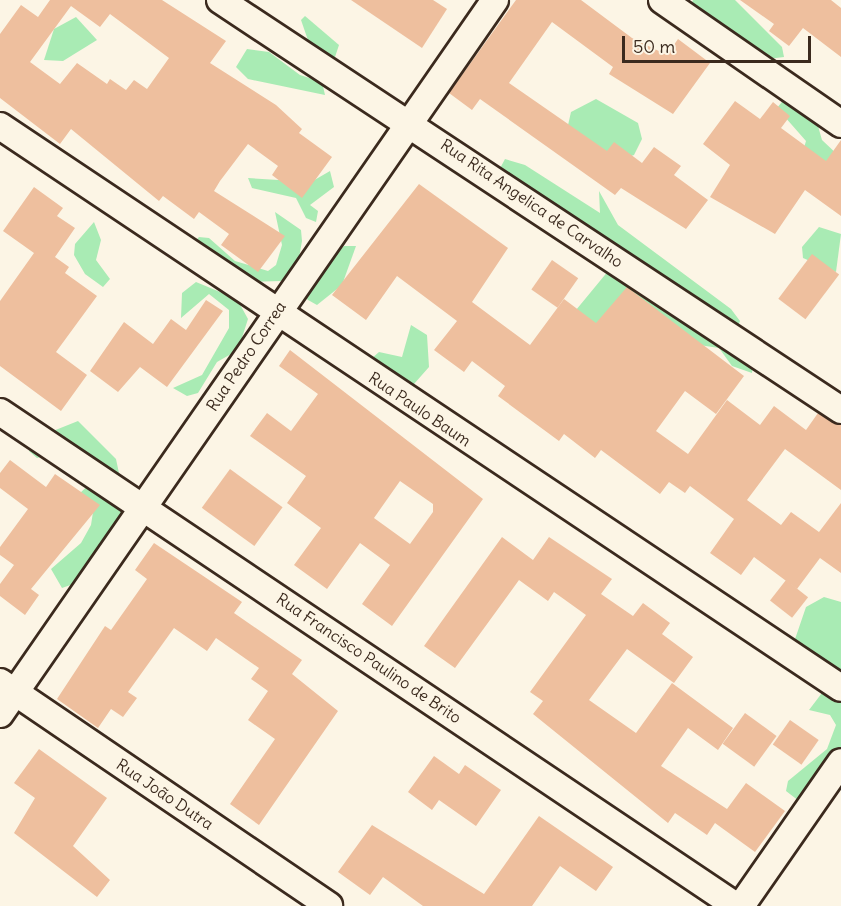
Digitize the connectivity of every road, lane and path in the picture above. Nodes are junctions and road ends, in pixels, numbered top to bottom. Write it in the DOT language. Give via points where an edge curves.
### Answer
graph roads {
  1 [pos="220,0"];
  2 [pos="495,0"];
  3 [pos="662,0"];
  4 [pos="409,121"];
  5 [pos="841,124"];
  6 [pos="0,126"];
  7 [pos="274,312"];
  8 [pos="841,410"];
  9 [pos="0,411"];
  10 [pos="143,506"];
  11 [pos="8,687"];
  12 [pos="841,688"];
  13 [pos="0,714"];
  14 [pos="841,762"];
  15 [pos="329,906"];
  16 [pos="739,906"];
  1 -- 4 [label="street, Rua Rita Angelica de Carvalho"];
  2 -- 4 [label="street, Rua Pedro Correa"];
  3 -- 5 [label="street"];
  4 -- 7 [label="street, Rua Pedro Correa"];
  4 -- 8 [label="street, Rua Rita Angelica de Carvalho"];
  6 -- 7 [label="street, Rua Paulo Baum"];
  7 -- 10 [label="street, Rua Pedro Correa"];
  7 -- 12 [label="street, Rua Paulo Baum"];
  9 -- 10 [label="street, Rua Francisco Paulino de Brito"];
  10 -- 11 [label="street, Rua Pedro Correa"];
  10 -- 16 [label="street, Rua Francisco Paulino de Brito"];
  11 -- 13 [label="street, Rua Pedro Correa"];
  11 -- 15 [label="street, Rua João Dutra"];
  14 -- 16 [label="street"];
}
